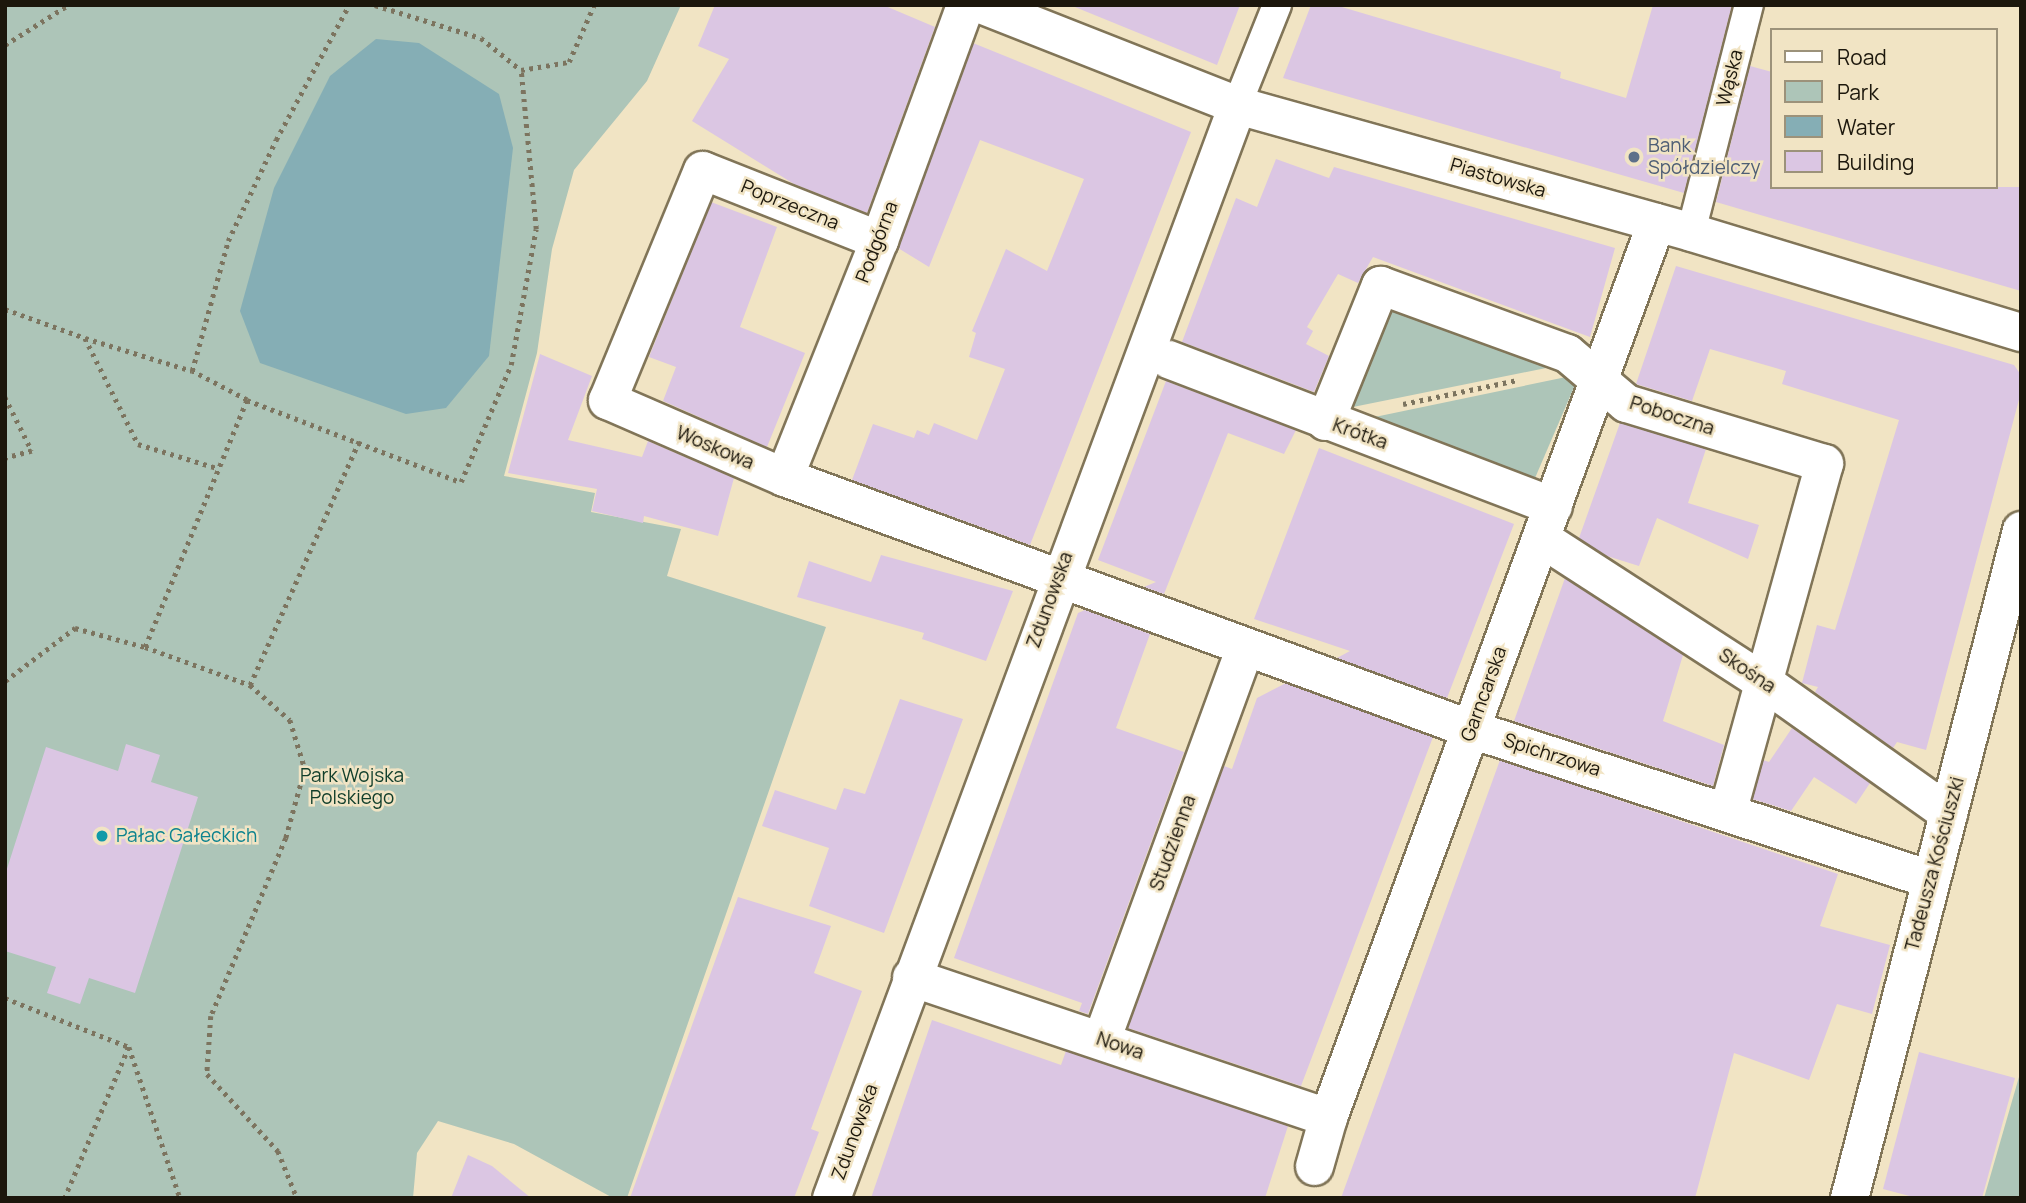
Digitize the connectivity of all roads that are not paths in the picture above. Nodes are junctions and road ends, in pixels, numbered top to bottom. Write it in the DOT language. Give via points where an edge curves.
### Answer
graph roads {
  1 [pos="965,5"];
  2 [pos="983,5"];
  3 [pos="1277,5"];
  4 [pos="1749,5"];
  5 [pos="1237,105"];
  6 [pos="702,170"];
  7 [pos="1656,222"];
  8 [pos="1691,232"];
  9 [pos="879,240"];
  10 [pos="2021,332"];
  11 [pos="1168,359"];
  12 [pos="1591,372"];
  13 [pos="1325,421"];
  14 [pos="784,477"];
  15 [pos="1547,522"];
  16 [pos="2021,530"];
  17 [pos="1059,575"];
  18 [pos="2010,613"];
  19 [pos="1245,647"];
  20 [pos="1764,682"];
  21 [pos="1471,729"];
  22 [pos="1727,812"];
  23 [pos="1948,813"];
  24 [pos="1931,879"];
  25 [pos="911,977"];
  26 [pos="1101,1040"];
  27 [pos="1328,1116"];
  28 [pos="1314,1166"];
  29 [pos="831,1198"];
  30 [pos="1849,1198"];
  1 -- 9 [label="street, Podgórna"];
  2 -- 5 [label="street, Piastowska"];
  3 -- 5 [label="street, Zdunowska"];
  4 -- 8 [label="street, Wąska"];
  5 -- 7 [label="street, Piastowska"];
  5 -- 17 [label="street, Zdunowska"];
  6 -- 9 [label="street, Poprzeczna"];
  6 -- 14 [label="street, Woskowa" via="607,400"];
  7 -- 8 [label="street, Piastowska"];
  7 -- 12 [label="street, Garncarska"];
  8 -- 10 [label="street, Piastowska"];
  9 -- 14 [label="street, Podgórna"];
  11 -- 13 [label="street, Krótka"];
  12 -- 13 [label="street, Poboczna" via="1567,353 1380,285"];
  12 -- 15 [label="street, Garncarska"];
  12 -- 20 [label="street, Poboczna" via="1626,404 1824,463"];
  13 -- 15 [label="street, Krótka"];
  14 -- 17 [label="street, Woskowa"];
  15 -- 20 [label="street, Skośna"];
  15 -- 21 [label="street, Garncarska"];
  16 -- 18 [label="street, Tadeusza Kościuszki"];
  17 -- 19 [label="street, Spichrzowa"];
  17 -- 25 [label="street, Zdunowska"];
  18 -- 23 [label="street, Tadeusza Kościuszki"];
  19 -- 21 [label="street, Spichrzowa"];
  19 -- 26 [label="street, Studzienna"];
  20 -- 22 [label="street"];
  20 -- 23 [label="street, Skośna"];
  21 -- 22 [label="street, Spichrzowa"];
  21 -- 27 [label="street, Garncarska"];
  22 -- 24 [label="street, Spichrzowa"];
  23 -- 24 [label="street, Tadeusza Kościuszki"];
  24 -- 30 [label="street, Tadeusza Kościuszki"];
  25 -- 26 [label="street, Nowa"];
  25 -- 29 [label="street, Zdunowska"];
  26 -- 27 [label="street, Nowa"];
  27 -- 28 [label="street, Garncarska"];
}
